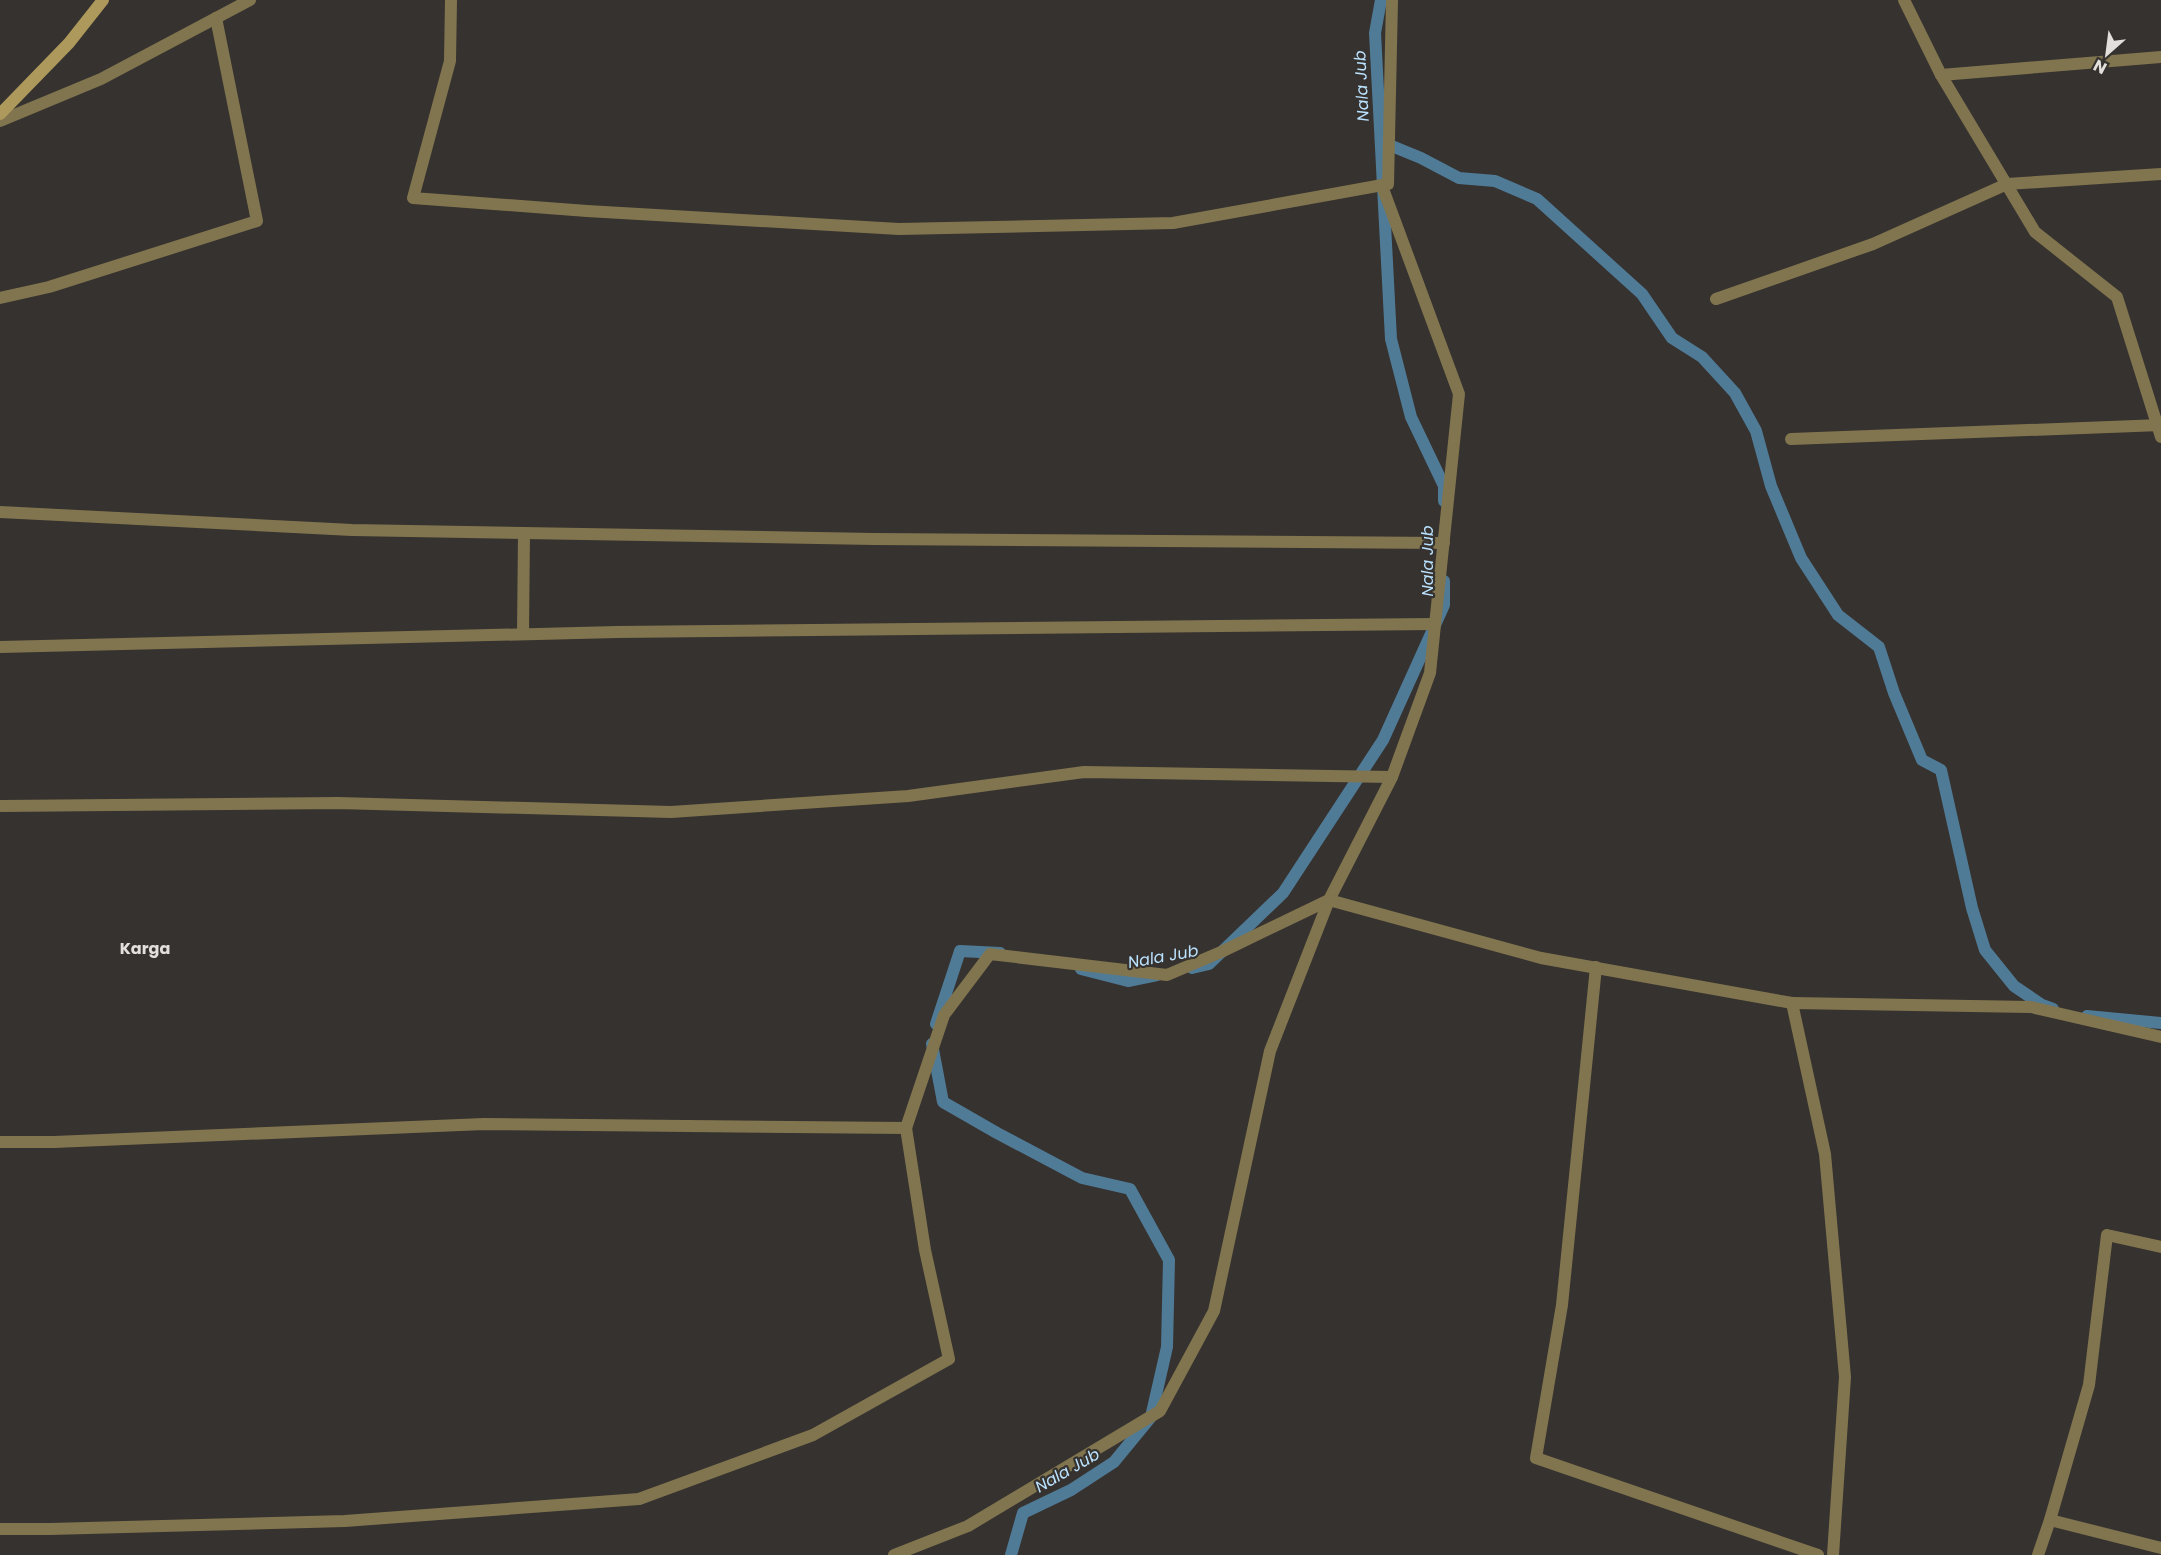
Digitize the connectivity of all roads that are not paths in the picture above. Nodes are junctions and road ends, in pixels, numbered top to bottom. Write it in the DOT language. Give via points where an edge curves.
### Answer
graph roads {
  1 [pos="103,0"];
  2 [pos="250,0"];
  3 [pos="451,0"];
  4 [pos="1392,0"];
  5 [pos="1904,0"];
  6 [pos="216,18"];
  7 [pos="2161,57"];
  8 [pos="1941,75"];
  9 [pos="0,114"];
  10 [pos="0,121"];
  11 [pos="2161,174"];
  12 [pos="2007,184"];
  13 [pos="1382,186"];
  14 [pos="0,298"];
  15 [pos="1716,299"];
  16 [pos="2160,429"];
  17 [pos="1791,439"];
  18 [pos="0,512"];
  19 [pos="524,533"];
  20 [pos="1444,543"];
  21 [pos="1435,624"];
  22 [pos="523,634"];
  23 [pos="0,646"];
  24 [pos="1392,777"];
  25 [pos="0,806"];
  26 [pos="1329,900"];
  27 [pos="1596,967"];
  28 [pos="1792,1003"];
  29 [pos="2161,1037"];
  30 [pos="906,1128"];
  31 [pos="0,1142"];
  32 [pos="2161,1247"];
  33 [pos="2050,1520"];
  34 [pos="0,1529"];
  35 [pos="2161,1548"];
  36 [pos="894,1555"];
  37 [pos="1818,1555"];
  38 [pos="1833,1555"];
  39 [pos="2038,1555"];
  1 -- 9 [label="street" via="69,43"];
  2 -- 6 [label="street"];
  3 -- 13 [label="street" via="450,61 413,198 899,229 1173,224"];
  4 -- 13 [label="street" via="1388,184"];
  5 -- 8 [label="street"];
  6 -- 10 [label="street" via="101,79"];
  6 -- 14 [label="street" via="257,221 49,287"];
  7 -- 8 [label="street"];
  8 -- 12 [label="street"];
  11 -- 12 [label="street"];
  12 -- 15 [label="street" via="1873,244"];
  12 -- 16 [label="street" via="2036,232 2117,297"];
  13 -- 20 [label="street" via="1459,394"];
  16 -- 17 [label="street"];
  18 -- 19 [label="street" via="352,530"];
  19 -- 20 [label="street"];
  19 -- 22 [label="street"];
  20 -- 21 [label="street"];
  21 -- 22 [label="street"];
  21 -- 24 [label="street" via="1430,673"];
  22 -- 23 [label="street"];
  24 -- 25 [label="street" via="1084,772 908,796 671,812 338,803"];
  24 -- 26 [label="street"];
  26 -- 27 [label="street" via="1541,958"];
  26 -- 30 [label="street" via="1167,975 990,954 944,1015"];
  26 -- 36 [label="street" via="1270,1051 1214,1311 1160,1411 968,1526"];
  27 -- 28 [label="street"];
  27 -- 37 [label="street" via="1562,1305 1536,1458"];
  28 -- 29 [label="street" via="2031,1007"];
  28 -- 38 [label="street" via="1825,1154 1845,1377"];
  30 -- 31 [label="street" via="484,1124"];
  30 -- 34 [label="street" via="925,1250 949,1359 813,1435 639,1499 345,1521"];
  32 -- 33 [label="street" via="2107,1235 2090,1385"];
  33 -- 35 [label="street"];
  33 -- 39 [label="street"];
}
